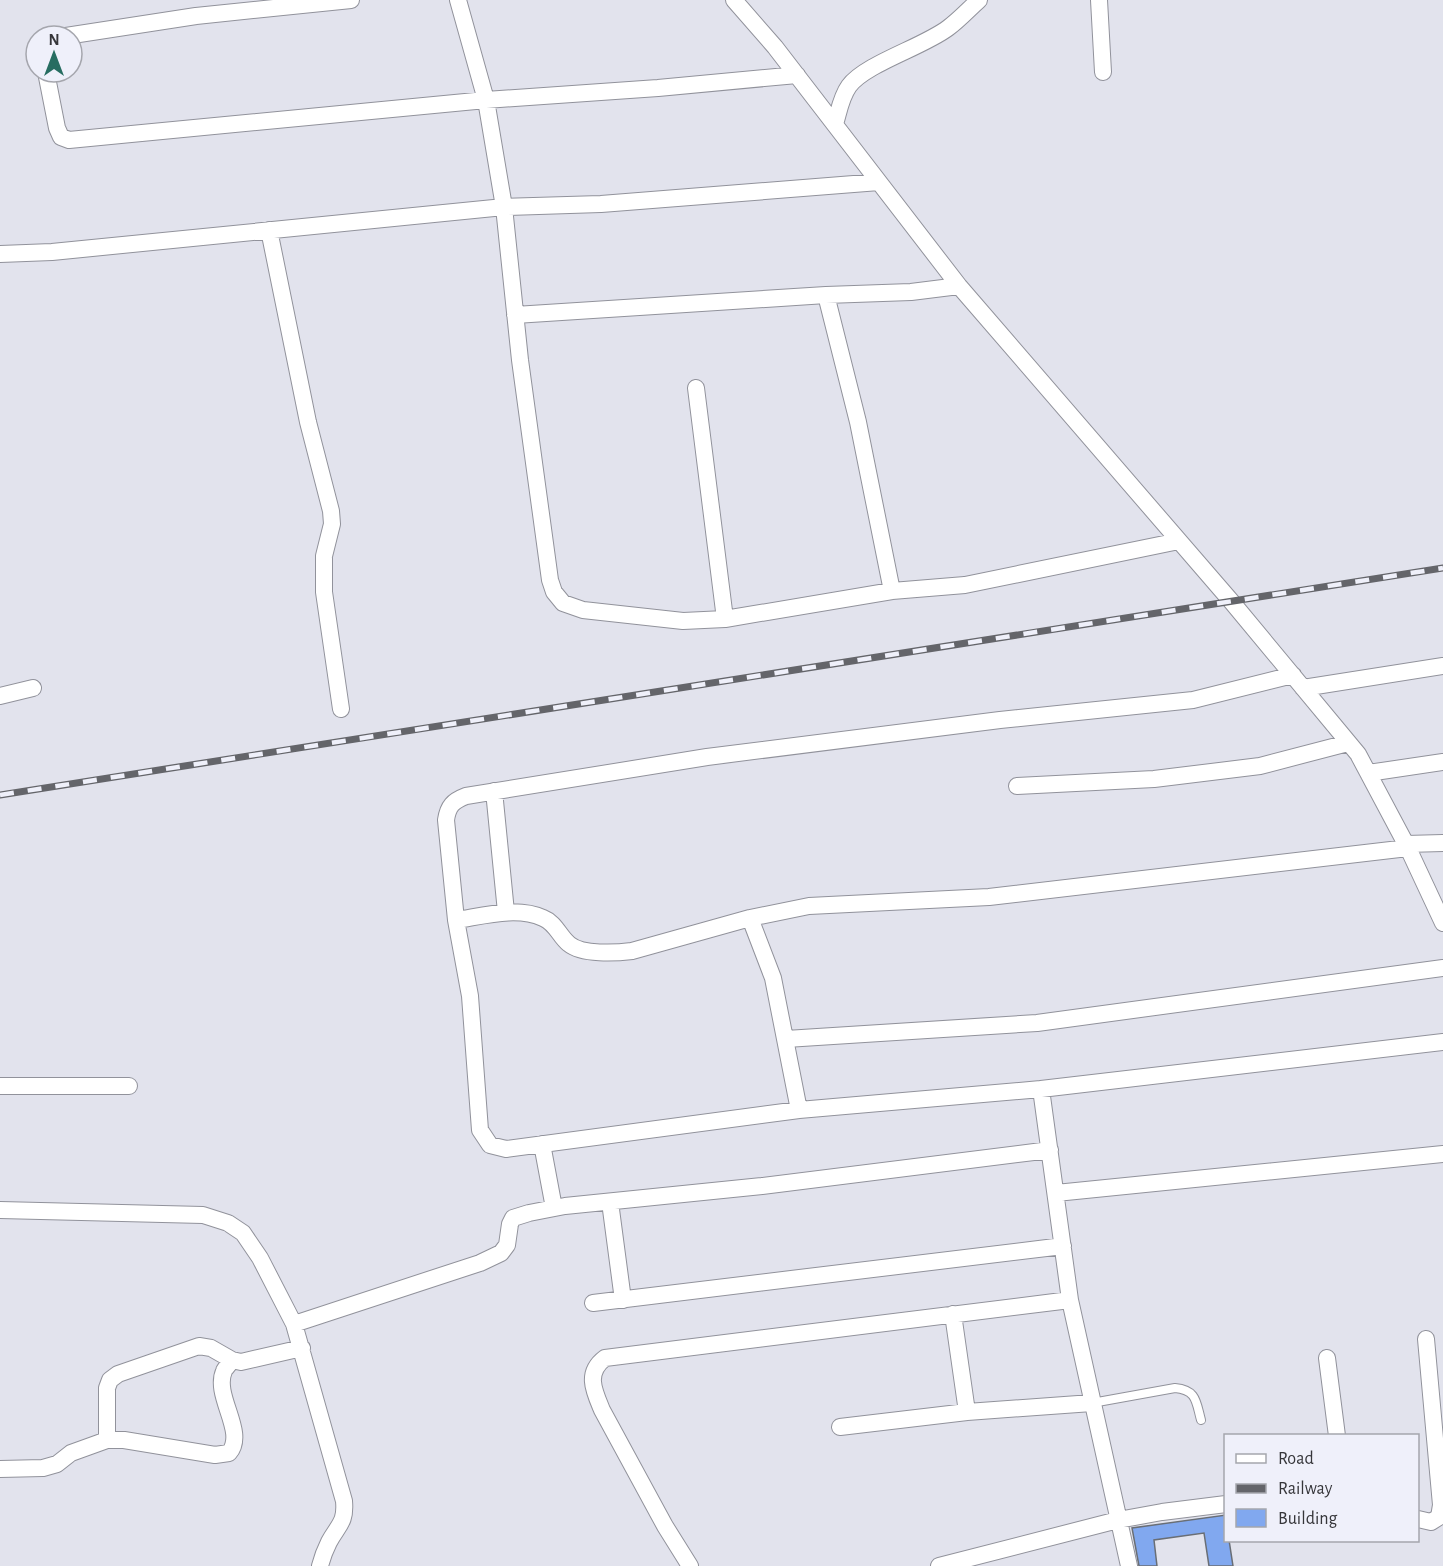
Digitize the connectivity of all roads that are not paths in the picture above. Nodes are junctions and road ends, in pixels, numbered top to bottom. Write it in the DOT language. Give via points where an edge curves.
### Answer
graph roads {
  1 [pos="351,0"];
  2 [pos="458,0"];
  3 [pos="734,0"];
  4 [pos="979,0"];
  5 [pos="1099,0"];
  6 [pos="84,33"];
  7 [pos="1103,72"];
  8 [pos="796,75"];
  9 [pos="48,84"];
  10 [pos="486,100"];
  11 [pos="835,124"];
  12 [pos="879,182"];
  13 [pos="504,207"];
  14 [pos="269,230"];
  15 [pos="0,254"];
  16 [pos="959,286"];
  17 [pos="826,295"];
  18 [pos="515,315"];
  19 [pos="696,388"];
  20 [pos="1179,541"];
  21 [pos="892,591"];
  22 [pos="725,619"];
  23 [pos="1443,666"];
  24 [pos="1293,675"];
  25 [pos="33,688"];
  26 [pos="1303,688"];
  27 [pos="0,696"];
  28 [pos="341,709"];
  29 [pos="1348,742"];
  30 [pos="1443,762"];
  31 [pos="1368,773"];
  32 [pos="1017,786"];
  33 [pos="494,791"];
  34 [pos="1443,843"];
  35 [pos="1407,846"];
  36 [pos="506,912"];
  37 [pos="750,918"];
  38 [pos="456,920"];
  39 [pos="1443,923"];
  40 [pos="1443,968"];
  41 [pos="786,1039"];
  42 [pos="1443,1042"];
  43 [pos="0,1086"];
  44 [pos="129,1086"];
  45 [pos="1041,1089"];
  46 [pos="799,1110"];
  47 [pos="542,1144"];
  48 [pos="1050,1150"];
  49 [pos="1443,1154"];
  50 [pos="1056,1193"];
  51 [pos="610,1202"];
  52 [pos="554,1208"];
  53 [pos="0,1210"];
  54 [pos="1063,1246"];
  55 [pos="622,1300"];
  56 [pos="1071,1300"];
  57 [pos="593,1303"];
  58 [pos="952,1314"];
  59 [pos="294,1324"];
  60 [pos="1425,1339"];
  61 [pos="302,1348"];
  62 [pos="1327,1358"];
  63 [pos="232,1360"];
  64 [pos="1092,1403"];
  65 [pos="967,1412"];
  66 [pos="1201,1420"];
  67 [pos="840,1427"];
  68 [pos="1337,1434"];
  69 [pos="106,1440"];
  70 [pos="0,1469"];
  71 [pos="1224,1504"];
  72 [pos="1419,1519"];
  73 [pos="1118,1520"];
  74 [pos="320,1566"];
  75 [pos="690,1566"];
  76 [pos="939,1566"];
  77 [pos="1130,1566"];
  1 -- 6 [label="street" via="196,16"];
  2 -- 10 [label="street"];
  3 -- 8 [label="street"];
  4 -- 11 [label="street" via="949,28 861,74 844,94"];
  5 -- 7 [label="street"];
  8 -- 10 [label="street"];
  8 -- 11 [label="street"];
  9 -- 10 [label="street" via="57,128 69,140"];
  10 -- 13 [label="street"];
  11 -- 12 [label="street"];
  12 -- 13 [label="street" via="601,204"];
  12 -- 16 [label="street"];
  13 -- 14 [label="street"];
  13 -- 18 [label="street"];
  14 -- 15 [label="street"];
  14 -- 28 [label="street" via="308,422 331,512 324,556 324,592"];
  16 -- 17 [label="street"];
  16 -- 20 [label="street"];
  17 -- 18 [label="street"];
  17 -- 21 [label="street" via="858,422"];
  18 -- 22 [label="street" via="554,592 563,603 583,610 683,621"];
  19 -- 22 [label="street"];
  20 -- 21 [label="street" via="965,585"];
  20 -- 24 [label="street"];
  21 -- 22 [label="street"];
  23 -- 26 [label="street"];
  24 -- 26 [label="street"];
  24 -- 33 [label="street" via="1193,700 706,757"];
  25 -- 27 [label="street"];
  26 -- 29 [label="street"];
  29 -- 31 [label="street"];
  29 -- 32 [label="street" via="1260,766 1154,779"];
  30 -- 31 [label="street"];
  31 -- 35 [label="street"];
  33 -- 36 [label="street"];
  33 -- 38 [label="street" via="455,800 448,808"];
  34 -- 35 [label="street"];
  35 -- 37 [label="street" via="989,897 809,906"];
  35 -- 39 [label="street"];
  36 -- 37 [label="street" via="543,918 570,945 613,954"];
  36 -- 38 [label="street"];
  37 -- 41 [label="street" via="773,978"];
  38 -- 47 [label="street" via="470,996 480,1130 490,1145 506,1149"];
  40 -- 41 [label="street" via="1037,1023"];
  41 -- 46 [label="street"];
  42 -- 45 [label="street"];
  43 -- 44 [label="street"];
  45 -- 46 [label="street"];
  45 -- 48 [label="street"];
  46 -- 47 [label="street"];
  47 -- 52 [label="street"];
  48 -- 50 [label="street"];
  48 -- 51 [label="street"];
  49 -- 50 [label="street"];
  50 -- 54 [label="street"];
  51 -- 52 [label="street"];
  51 -- 55 [label="street"];
  52 -- 59 [label="street" via="513,1218 507,1245 501,1253 480,1263"];
  53 -- 59 [label="street" via="203,1215 228,1223 243,1233 260,1258"];
  54 -- 55 [label="street"];
  54 -- 56 [label="street"];
  55 -- 57 [label="street"];
  56 -- 58 [label="street"];
  56 -- 64 [label="street"];
  58 -- 65 [label="street"];
  58 -- 75 [label="street" via="623,1354 597,1364 594,1390 602,1410"];
  59 -- 61 [label="street"];
  60 -- 72 [label="street" via="1441,1505 1439,1517 1431,1522"];
  61 -- 63 [label="street" via="241,1362"];
  61 -- 74 [label="street" via="345,1514"];
  62 -- 68 [label="street"];
  63 -- 69 [label="street" via="220,1351 200,1346 118,1374 107,1388"];
  63 -- 69 [label="street" via="221,1384 235,1442 229,1453 215,1455"];
  64 -- 65 [label="street"];
  64 -- 66 [label="lane" via="1184,1388 1194,1396"];
  64 -- 73 [label="street"];
  65 -- 67 [label="street"];
  69 -- 70 [label="street" via="43,1468"];
  71 -- 73 [label="street"];
  73 -- 76 [label="street"];
  73 -- 77 [label="street"];
}
